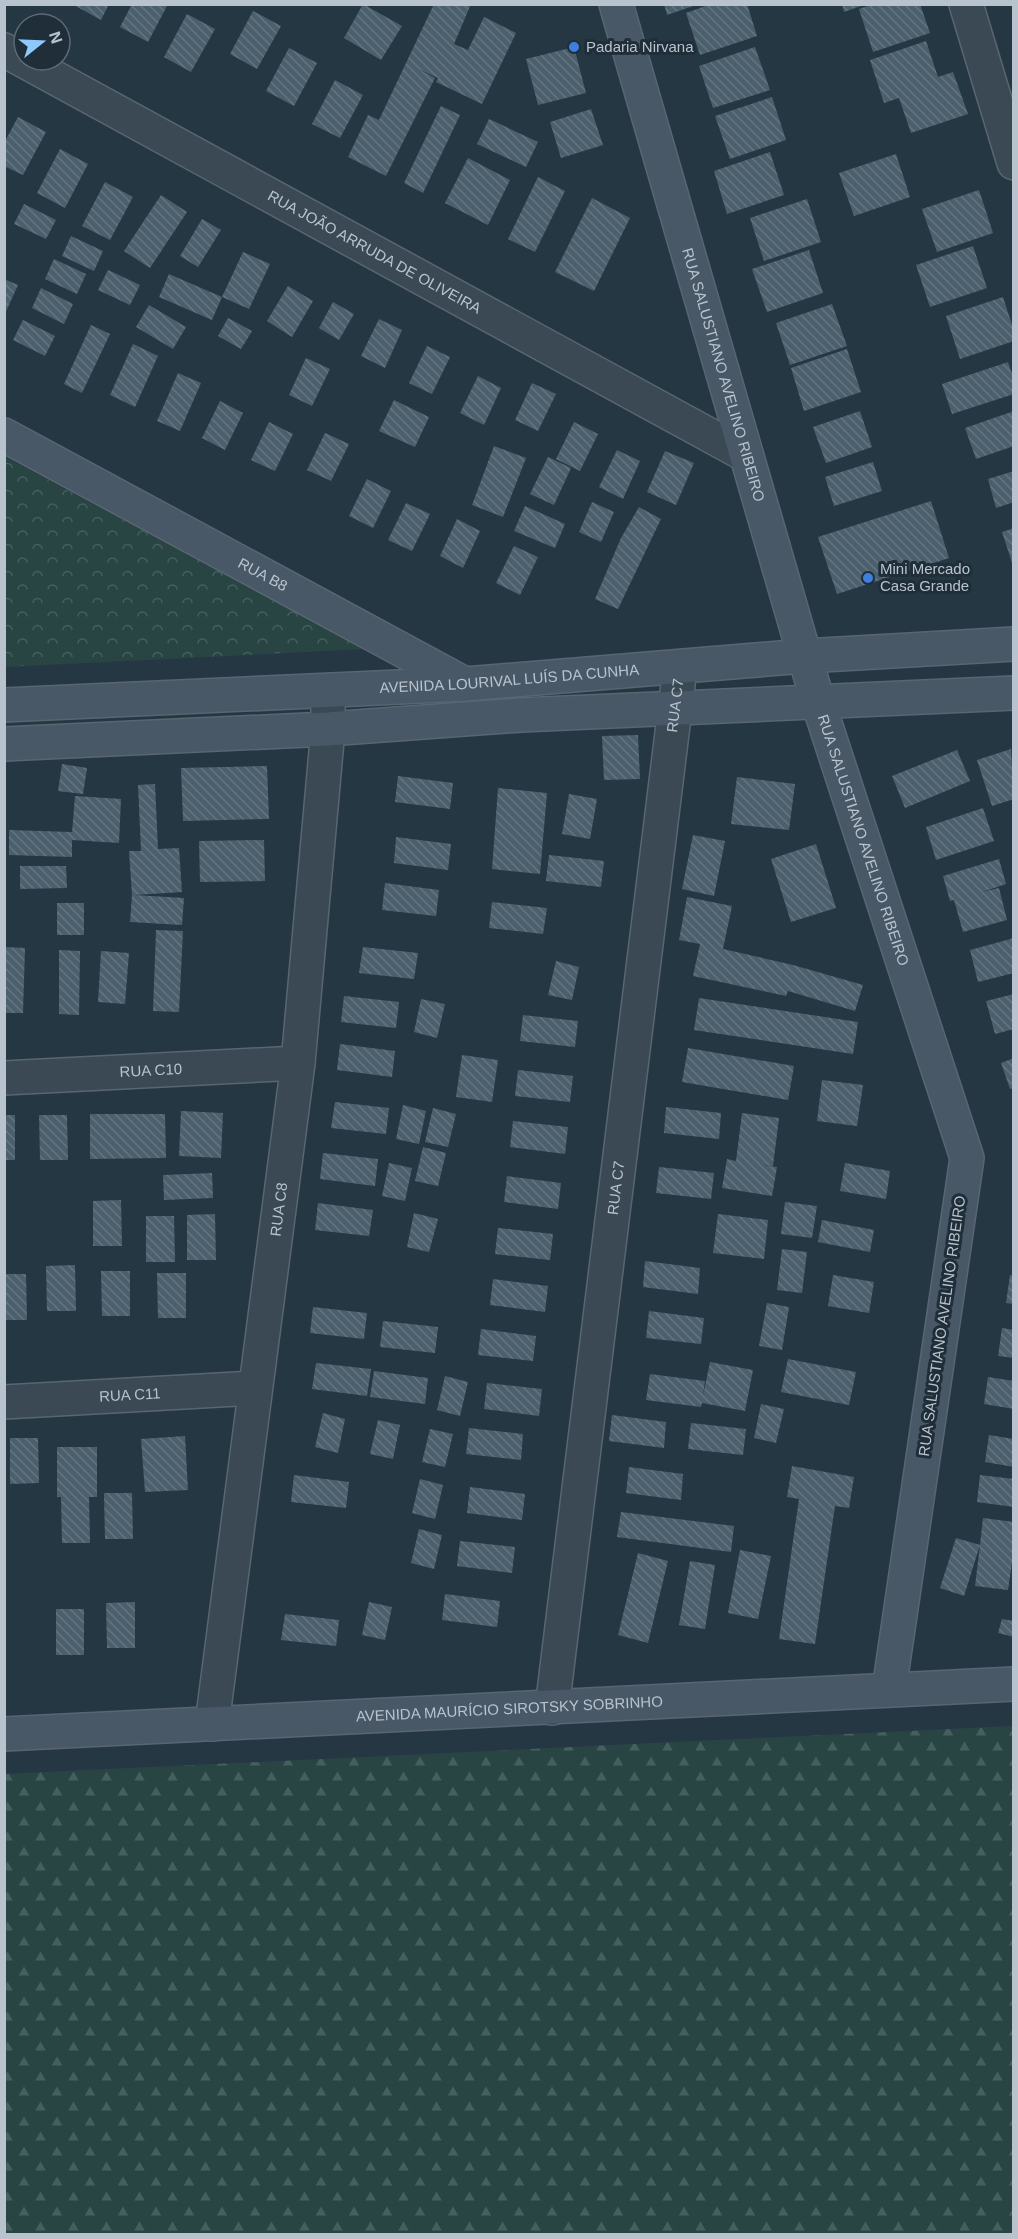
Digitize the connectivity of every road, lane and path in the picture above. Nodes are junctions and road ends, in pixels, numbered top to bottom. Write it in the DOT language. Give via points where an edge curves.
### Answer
graph roads {
  1 [pos="966,4"];
  2 [pos="615,5"];
  3 [pos="4,50"];
  4 [pos="1014,163"];
  5 [pos="4,435"];
  6 [pos="744,454"];
  7 [pos="1014,644"];
  8 [pos="806,656"];
  9 [pos="680,668"];
  10 [pos="465,684"];
  11 [pos="328,692"];
  12 [pos="1014,693"];
  13 [pos="818,702"];
  14 [pos="4,705"];
  15 [pos="675,710"];
  16 [pos="521,715"];
  17 [pos="328,729"];
  18 [pos="4,744"];
  19 [pos="298,1063"];
  20 [pos="4,1078"];
  21 [pos="255,1388"];
  22 [pos="4,1402"];
  23 [pos="1014,1684"];
  24 [pos="889,1690"];
  25 [pos="552,1708"];
  26 [pos="212,1724"];
  27 [pos="4,1734"];
  1 -- 4 [label="street"];
  2 -- 6 [label="street, RUA SALUSTIANO AVELINO RIBEIRO"];
  3 -- 6 [label="street, RUA JOÃO ARRUDA DE OLIVEIRA"];
  5 -- 10 [label="street, RUA B8"];
  6 -- 8 [label="street, RUA SALUSTIANO AVELINO RIBEIRO"];
  7 -- 8 [label="street, AVENIDA LOURIVAL LUÍS DA CUNHA"];
  8 -- 9 [label="street, AVENIDA LOURIVAL LUÍS DA CUNHA"];
  8 -- 13 [label="street, RUA SALUSTIANO AVELINO RIBEIRO"];
  9 -- 10 [label="street, AVENIDA LOURIVAL LUÍS DA CUNHA"];
  9 -- 15 [label="street, RUA C7"];
  10 -- 11 [label="street, AVENIDA LOURIVAL LUÍS DA CUNHA"];
  10 -- 16 [label="street, RUA B8"];
  11 -- 14 [label="street, AVENIDA LOURIVAL LUÍS DA CUNHA"];
  11 -- 17 [label="street, RUA C8"];
  12 -- 13 [label="street"];
  13 -- 15 [label="street"];
  13 -- 24 [label="street, RUA SALUSTIANO AVELINO RIBEIRO" via="967,1158"];
  15 -- 16 [label="street"];
  15 -- 25 [label="street, RUA C7"];
  16 -- 17 [label="street"];
  17 -- 18 [label="street"];
  17 -- 19 [label="street, RUA C8"];
  19 -- 20 [label="street, RUA C10"];
  19 -- 21 [label="street, RUA C8"];
  21 -- 22 [label="street, RUA C11"];
  21 -- 26 [label="street, RUA C8"];
  23 -- 24 [label="street, AVENIDA MAURÍCIO SIROTSKY SOBRINHO"];
  24 -- 25 [label="street, AVENIDA MAURÍCIO SIROTSKY SOBRINHO"];
  25 -- 26 [label="street, AVENIDA MAURÍCIO SIROTSKY SOBRINHO"];
  26 -- 27 [label="street, AVENIDA MAURÍCIO SIROTSKY SOBRINHO"];
}
